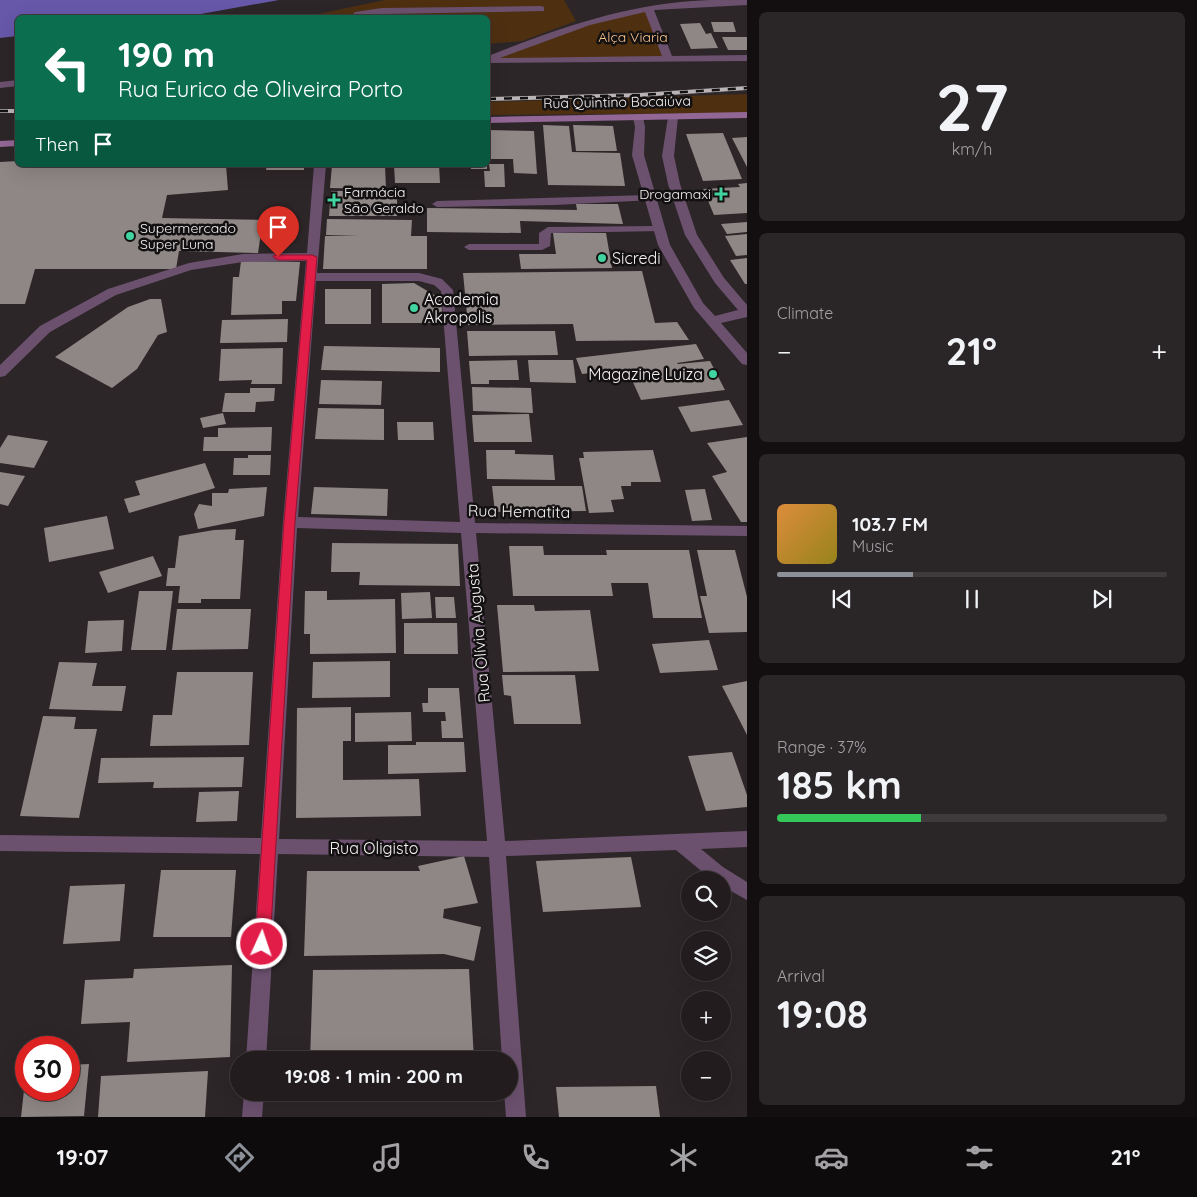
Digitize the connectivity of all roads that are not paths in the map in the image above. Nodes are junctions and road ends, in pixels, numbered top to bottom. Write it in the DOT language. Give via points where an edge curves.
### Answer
graph roads {
  1 [pos="747,2"];
  2 [pos="648,8"];
  3 [pos="541,9"];
  4 [pos="357,15"];
  5 [pos="747,58"];
  6 [pos="490,59"];
  7 [pos="490,60"];
  8 [pos="669,60"];
  9 [pos="15,83"];
  10 [pos="0,85"];
  11 [pos="747,114"];
  12 [pos="638,117"];
  13 [pos="673,117"];
  14 [pos="490,120"];
  15 [pos="15,143"];
  16 [pos="0,144"];
  17 [pos="320,167"];
  18 [pos="649,198"];
  19 [pos="437,204"];
  20 [pos="657,229"];
  21 [pos="469,247"];
  22 [pos="312,257"];
  23 [pos="310,276"];
  24 [pos="747,313"];
  25 [pos="712,321"];
  26 [pos="747,361"];
  27 [pos="0,373"];
  28 [pos="290,522"];
  29 [pos="468,528"];
  30 [pos="747,531"];
  31 [pos="747,839"];
  32 [pos="680,842"];
  33 [pos="0,843"];
  34 [pos="268,848"];
  35 [pos="496,849"];
  36 [pos="747,892"];
  37 [pos="257,1051"];
  38 [pos="253,1101"];
  39 [pos="252,1117"];
  40 [pos="516,1117"];
  1 -- 2 [label="street"];
  2 -- 6 [label="street" via="562,31"];
  2 -- 8 [label="street"];
  3 -- 4 [label="lane" via="382,11"];
  5 -- 8 [label="street"];
  7 -- 8 [label="street"];
  9 -- 10 [label="street"];
  11 -- 13 [label="main road, Rua Quintino Bocaiúva"];
  12 -- 13 [label="main road, Rua Quintino Bocaiúva"];
  12 -- 14 [label="main road, Rua Quintino Bocaiúva"];
  12 -- 18 [label="street" via="638,155"];
  13 -- 24 [label="street" via="668,156 690,235 719,280"];
  15 -- 16 [label="main road"];
  17 -- 22 [label="street"];
  18 -- 19 [label="lane"];
  18 -- 20 [label="street"];
  20 -- 21 [label="lane" via="548,230 544,233 545,246 542,247"];
  20 -- 25 [label="street" via="698,305"];
  22 -- 23 [label="street"];
  22 -- 27 [label="street" via="243,258 189,267 112,292 44,329"];
  23 -- 28 [label="street"];
  23 -- 29 [label="street, Rua Olívia Augusta" via="419,277 438,282 447,290"];
  24 -- 25 [label="street"];
  25 -- 26 [label="street"];
  28 -- 29 [label="street, Rua Hematita"];
  28 -- 34 [label="street"];
  29 -- 30 [label="street, Rua Hematita"];
  29 -- 35 [label="street, Rua Olívia Augusta"];
  31 -- 32 [label="street, Rua Oligisto"];
  32 -- 35 [label="street, Rua Oligisto"];
  32 -- 36 [label="street" via="717,873"];
  33 -- 34 [label="street, Rua Oligisto"];
  34 -- 35 [label="street, Rua Oligisto"];
  34 -- 37 [label="street"];
  35 -- 40 [label="street, Rua Olívia Augusta"];
  38 -- 39 [label="street"];
}
